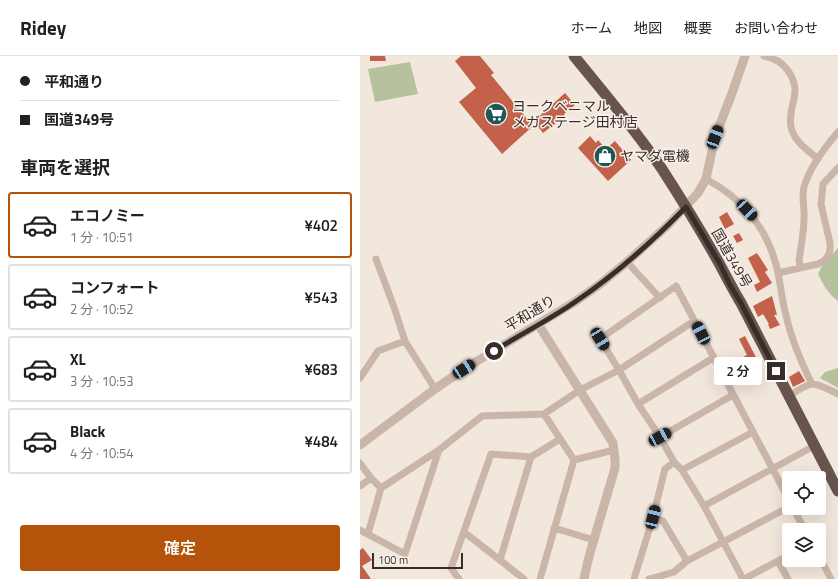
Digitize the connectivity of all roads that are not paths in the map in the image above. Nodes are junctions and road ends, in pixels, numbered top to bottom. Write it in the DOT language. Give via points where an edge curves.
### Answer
graph roads {
  1 [pos="574,56"];
  2 [pos="745,56"];
  3 [pos="764,56"];
  4 [pos="838,132"];
  5 [pos="818,159"];
  6 [pos="838,168"];
  7 [pos="706,179"];
  8 [pos="686,207"];
  9 [pos="376,259"];
  10 [pos="627,262"];
  11 [pos="800,267"];
  12 [pos="778,273"];
  13 [pos="660,298"];
  14 [pos="694,321"];
  15 [pos="538,324"];
  16 [pos="405,341"];
  17 [pos="713,358"];
  18 [pos="620,370"];
  19 [pos="360,378"];
  20 [pos="812,384"];
  21 [pos="435,389"];
  22 [pos="580,390"];
  23 [pos="838,394"];
  24 [pos="733,395"];
  25 [pos="788,396"];
  26 [pos="638,404"];
  27 [pos="544,414"];
  28 [pos="753,432"];
  29 [pos="660,437"];
  30 [pos="560,439"];
  31 [pos="360,445"];
  32 [pos="814,446"];
  33 [pos="439,450"];
  34 [pos="614,450"];
  35 [pos="531,457"];
  36 [pos="574,460"];
  37 [pos="674,462"];
  38 [pos="360,463"];
  39 [pos="773,469"];
  40 [pos="682,470"];
  41 [pos="371,478"];
  42 [pos="360,486"];
  43 [pos="782,486"];
  44 [pos="382,488"];
  45 [pos="838,491"];
  46 [pos="704,506"];
  47 [pos="782,511"];
  48 [pos="653,517"];
  49 [pos="554,528"];
  50 [pos="360,530"];
  51 [pos="464,532"];
  52 [pos="368,534"];
  53 [pos="594,540"];
  54 [pos="723,542"];
  55 [pos="782,559"];
  56 [pos="500,560"];
  57 [pos="687,561"];
  58 [pos="778,561"];
  59 [pos="825,567"];
  60 [pos="460,579"];
  61 [pos="524,579"];
  62 [pos="540,579"];
  63 [pos="584,579"];
  64 [pos="634,579"];
  65 [pos="649,579"];
  66 [pos="744,579"];
  67 [pos="788,579"];
  68 [pos="831,579"];
  1 -- 8 [label="highway, 国道349号" via="645,145"];
  2 -- 7 [label="street, 平和通り" via="715,137"];
  3 -- 5 [label="street" via="779,62 792,78 795,89 791,127 799,143"];
  4 -- 5 [label="street"];
  5 -- 11 [label="street" via="804,188"];
  6 -- 11 [label="street" via="823,184 821,204 830,242 829,254 818,264"];
  7 -- 8 [label="street, 平和通り"];
  7 -- 12 [label="street" via="729,193 755,218 771,248"];
  8 -- 10 [label="street, 平和通り"];
  8 -- 25 [label="highway, 国道349号" via="720,264"];
  9 -- 16 [label="street"];
  10 -- 13 [label="street"];
  10 -- 15 [label="street, 平和通り" via="599,285"];
  11 -- 12 [label="street"];
  12 -- 20 [label="street" via="791,333"];
  13 -- 14 [label="street" via="676,286"];
  13 -- 18 [label="street" via="600,339"];
  14 -- 17 [label="street"];
  14 -- 18 [label="street"];
  15 -- 21 [label="street, 平和通り"];
  15 -- 22 [label="street"];
  16 -- 19 [label="street" via="378,351"];
  16 -- 21 [label="street"];
  17 -- 24 [label="street"];
  17 -- 26 [label="street"];
  18 -- 22 [label="street"];
  18 -- 26 [label="street"];
  20 -- 23 [label="street"];
  20 -- 25 [label="street"];
  21 -- 31 [label="street, 平和通り"];
  22 -- 27 [label="street"];
  22 -- 34 [label="street" via="613,444"];
  24 -- 28 [label="street"];
  24 -- 29 [label="street"];
  25 -- 32 [label="highway, 国道349号"];
  26 -- 29 [label="street"];
  27 -- 30 [label="street"];
  27 -- 33 [label="street" via="482,416"];
  28 -- 39 [label="street"];
  28 -- 40 [label="street"];
  29 -- 37 [label="street"];
  30 -- 35 [label="street"];
  30 -- 36 [label="street"];
  32 -- 39 [label="street"];
  32 -- 45 [label="highway, 国道349号"];
  33 -- 44 [label="street"];
  33 -- 52 [label="street" via="404,554"];
  34 -- 36 [label="street"];
  34 -- 53 [label="street" via="615,468"];
  35 -- 51 [label="street" via="491,454"];
  35 -- 56 [label="street"];
  36 -- 49 [label="street"];
  37 -- 40 [label="street"];
  37 -- 48 [label="street" via="665,469"];
  38 -- 41 [label="street"];
  39 -- 43 [label="street"];
  39 -- 46 [label="street"];
  40 -- 46 [label="street"];
  41 -- 42 [label="street"];
  41 -- 44 [label="street"];
  44 -- 52 [label="street"];
  46 -- 54 [label="street"];
  47 -- 54 [label="street"];
  48 -- 57 [label="street" via="664,521"];
  48 -- 64 [label="street"];
  49 -- 53 [label="street"];
  49 -- 62 [label="street"];
  50 -- 52 [label="street"];
  51 -- 56 [label="street"];
  51 -- 60 [label="street" via="451,568"];
  53 -- 63 [label="street"];
  54 -- 57 [label="street"];
  54 -- 66 [label="street"];
  55 -- 58 [label="street"];
  56 -- 61 [label="street"];
  57 -- 65 [label="street" via="674,572"];
  58 -- 66 [label="street"];
  58 -- 67 [label="street"];
  59 -- 68 [label="street"];
}
